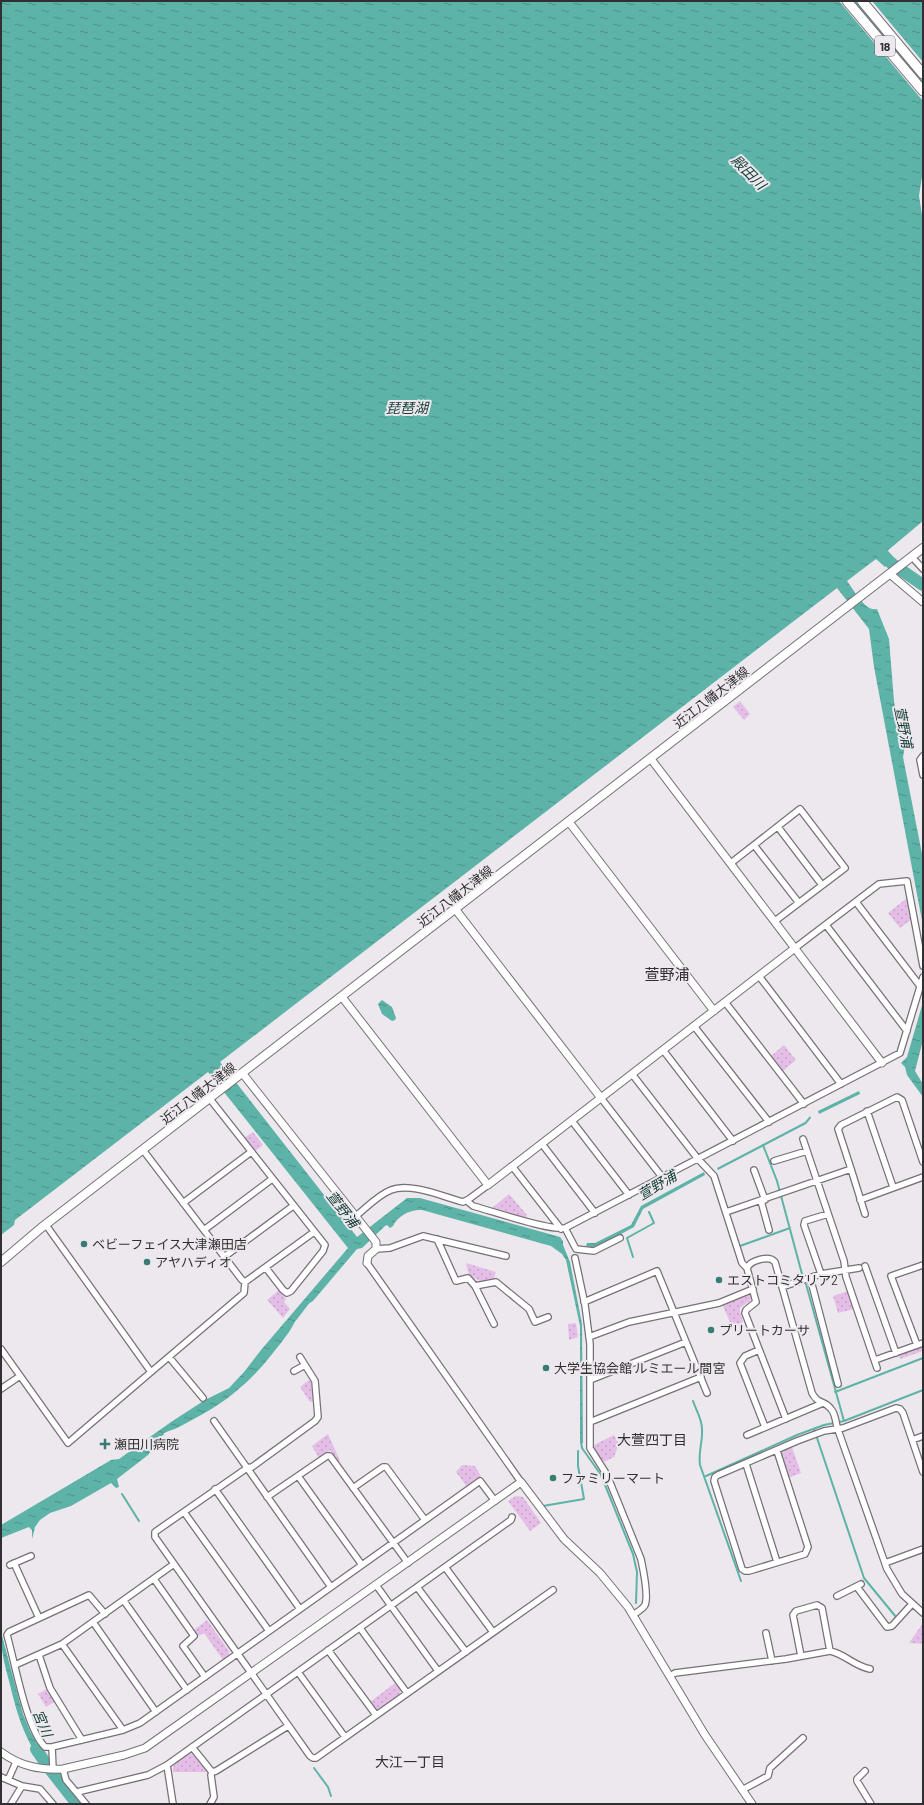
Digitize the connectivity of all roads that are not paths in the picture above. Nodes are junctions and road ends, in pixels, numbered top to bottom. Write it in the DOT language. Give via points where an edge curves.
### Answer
graph roads {
  1 [pos="847,1"];
  2 [pos="862,1"];
  3 [pos="923,74"];
  4 [pos="923,91"];
  5 [pos="923,548"];
  6 [pos="909,559"];
  7 [pos="923,569"];
  8 [pos="891,574"];
  9 [pos="923,602"];
  10 [pos="923,756"];
  11 [pos="651,759"];
  12 [pos="923,775"];
  13 [pos="569,822"];
  14 [pos="778,827"];
  15 [pos="754,845"];
  16 [pos="731,863"];
  17 [pos="822,885"];
  18 [pos="856,902"];
  19 [pos="799,903"];
  20 [pos="456,910"];
  21 [pos="775,922"];
  22 [pos="826,925"];
  23 [pos="795,948"];
  24 [pos="923,966"];
  25 [pos="759,976"];
  26 [pos="923,977"];
  27 [pos="920,986"];
  28 [pos="342,997"];
  29 [pos="725,1002"];
  30 [pos="714,1011"];
  31 [pos="694,1026"];
  32 [pos="907,1031"];
  33 [pos="663,1050"];
  34 [pos="882,1063"];
  35 [pos="632,1074"];
  36 [pos="241,1075"];
  37 [pos="841,1084"];
  38 [pos="601,1098"];
  39 [pos="210,1099"];
  40 [pos="804,1104"];
  41 [pos="867,1112"];
  42 [pos="572,1120"];
  43 [pos="769,1122"];
  44 [pos="803,1139"];
  45 [pos="733,1141"];
  46 [pos="542,1144"];
  47 [pos="143,1150"];
  48 [pos="807,1151"];
  49 [pos="251,1152"];
  50 [pos="698,1159"];
  51 [pos="774,1161"];
  52 [pos="923,1162"];
  53 [pos="512,1166"];
  54 [pos="851,1169"];
  55 [pos="754,1170"];
  56 [pos="923,1176"];
  57 [pos="662,1178"];
  58 [pos="272,1179"];
  59 [pos="817,1181"];
  60 [pos="488,1185"];
  61 [pos="893,1188"];
  62 [pos="629,1195"];
  63 [pos="763,1200"];
  64 [pos="860,1200"];
  65 [pos="467,1201"];
  66 [pos="183,1203"];
  67 [pos="293,1206"];
  68 [pos="726,1212"];
  69 [pos="595,1213"];
  70 [pos="828,1214"];
  71 [pos="865,1214"];
  72 [pos="356,1216"];
  73 [pos="46,1225"];
  74 [pos="563,1229"];
  75 [pos="204,1230"];
  76 [pos="769,1230"];
  77 [pos="314,1232"];
  78 [pos="620,1238"];
  79 [pos="437,1239"];
  80 [pos="376,1249"];
  81 [pos="506,1256"];
  82 [pos="224,1257"];
  83 [pos="575,1258"];
  84 [pos="1,1262"];
  85 [pos="367,1263"];
  86 [pos="923,1265"];
  87 [pos="266,1268"];
  88 [pos="747,1268"];
  89 [pos="845,1270"];
  90 [pos="821,1274"];
  91 [pos="810,1277"];
  92 [pos="245,1282"];
  93 [pos="475,1286"];
  94 [pos="782,1287"];
  95 [pos="753,1289"];
  96 [pos="584,1302"];
  97 [pos="674,1312"];
  98 [pos="548,1317"];
  99 [pos="494,1324"];
  100 [pos="589,1337"];
  101 [pos="686,1342"];
  102 [pos="923,1343"];
  103 [pos="917,1345"];
  104 [pos="1,1350"];
  105 [pos="759,1350"];
  106 [pos="896,1353"];
  107 [pos="169,1357"];
  108 [pos="300,1357"];
  109 [pos="875,1360"];
  110 [pos="305,1365"];
  111 [pos="878,1368"];
  112 [pos="294,1371"];
  113 [pos="151,1372"];
  114 [pos="20,1376"];
  115 [pos="701,1377"];
  116 [pos="590,1380"];
  117 [pos="838,1384"];
  118 [pos="1,1389"];
  119 [pos="707,1393"];
  120 [pos="203,1398"];
  121 [pos="823,1403"];
  122 [pos="786,1419"];
  123 [pos="214,1421"];
  124 [pos="590,1422"];
  125 [pos="765,1427"];
  126 [pos="837,1428"];
  127 [pos="747,1435"];
  128 [pos="923,1436"];
  129 [pos="912,1440"];
  130 [pos="777,1450"];
  131 [pos="746,1464"];
  132 [pos="247,1468"];
  133 [pos="923,1472"];
  134 [pos="298,1476"];
  135 [pos="521,1482"];
  136 [pos="353,1488"];
  137 [pos="215,1489"];
  138 [pos="267,1497"];
  139 [pos="495,1500"];
  140 [pos="184,1512"];
  141 [pos="512,1517"];
  142 [pos="425,1520"];
  143 [pos="393,1543"];
  144 [pos="923,1550"];
  145 [pos="31,1556"];
  146 [pos="777,1562"];
  147 [pos="408,1563"];
  148 [pos="884,1563"];
  149 [pos="174,1564"];
  150 [pos="362,1565"];
  151 [pos="445,1567"];
  152 [pos="154,1579"];
  153 [pos="376,1585"];
  154 [pos="331,1587"];
  155 [pos="417,1587"];
  156 [pos="553,1590"];
  157 [pos="837,1596"];
  158 [pos="124,1600"];
  159 [pos="912,1604"];
  160 [pos="391,1606"];
  161 [pos="300,1609"];
  162 [pos="922,1612"];
  163 [pos="104,1614"];
  164 [pos="633,1615"];
  165 [pos="39,1618"];
  166 [pos="93,1622"];
  167 [pos="360,1628"];
  168 [pos="269,1631"];
  169 [pos="493,1632"];
  170 [pos="766,1633"];
  171 [pos="62,1644"];
  172 [pos="328,1650"];
  173 [pos="830,1651"];
  174 [pos="466,1652"];
  175 [pos="237,1654"];
  176 [pos="39,1655"];
  177 [pos="801,1656"];
  178 [pos="772,1661"];
  179 [pos="15,1665"];
  180 [pos="870,1669"];
  181 [pos="438,1671"];
  182 [pos="298,1672"];
  183 [pos="251,1674"];
  184 [pos="670,1676"];
  185 [pos="205,1677"];
  186 [pos="187,1690"];
  187 [pos="407,1693"];
  188 [pos="266,1695"];
  189 [pos="156,1712"];
  190 [pos="376,1715"];
  191 [pos="288,1726"];
  192 [pos="123,1730"];
  193 [pos="345,1738"];
  194 [pos="802,1738"];
  195 [pos="82,1740"];
  196 [pos="52,1747"];
  197 [pos="192,1747"];
  198 [pos="1,1752"];
  199 [pos="16,1762"];
  200 [pos="167,1765"];
  201 [pos="53,1769"];
  202 [pos="63,1769"];
  203 [pos="865,1771"];
  204 [pos="212,1772"];
  205 [pos="1,1777"];
  206 [pos="8,1780"];
  207 [pos="22,1786"];
  208 [pos="742,1790"];
  209 [pos="77,1792"];
  210 [pos="11,1804"];
  211 [pos="53,1804"];
  212 [pos="86,1804"];
  213 [pos="173,1804"];
  214 [pos="210,1804"];
  215 [pos="752,1804"];
  216 [pos="872,1804"];
  1 -- 4 [label="main road, 18"];
  2 -- 3 [label="main road, 18"];
  5 -- 6 [label="main road, 近江八幡大津線"];
  6 -- 7 [label="street"];
  6 -- 8 [label="main road, 近江八幡大津線"];
  8 -- 9 [label="street"];
  8 -- 11 [label="main road, 近江八幡大津線"];
  10 -- 12 [label="street" via="920,760"];
  11 -- 13 [label="main road, 近江八幡大津線"];
  11 -- 16 [label="street"];
  13 -- 20 [label="main road, 近江八幡大津線"];
  13 -- 30 [label="street"];
  14 -- 15 [label="street"];
  14 -- 17 [label="street"];
  14 -- 17 [label="street" via="800,810 845,868"];
  15 -- 16 [label="street"];
  15 -- 19 [label="street"];
  16 -- 21 [label="street"];
  17 -- 19 [label="street"];
  18 -- 22 [label="street"];
  18 -- 24 [label="street" via="879,884 907,881"];
  18 -- 27 [label="street"];
  19 -- 21 [label="street"];
  20 -- 28 [label="main road, 近江八幡大津線"];
  20 -- 38 [label="street"];
  21 -- 23 [label="street"];
  22 -- 23 [label="street"];
  22 -- 32 [label="street"];
  23 -- 25 [label="street"];
  23 -- 34 [label="street"];
  25 -- 29 [label="street"];
  25 -- 37 [label="street"];
  26 -- 27 [label="street"];
  27 -- 32 [label="street"];
  28 -- 36 [label="main road, 近江八幡大津線"];
  28 -- 60 [label="street"];
  29 -- 30 [label="street"];
  29 -- 40 [label="street"];
  30 -- 31 [label="street"];
  31 -- 33 [label="street"];
  31 -- 43 [label="street"];
  32 -- 34 [label="street" via="900,1053"];
  33 -- 35 [label="street"];
  33 -- 45 [label="street"];
  34 -- 37 [label="street"];
  35 -- 38 [label="street"];
  35 -- 50 [label="street"];
  36 -- 39 [label="main road, 近江八幡大津線"];
  36 -- 72 [label="street"];
  37 -- 40 [label="street"];
  38 -- 42 [label="street"];
  38 -- 57 [label="street"];
  39 -- 47 [label="main road, 近江八幡大津線"];
  39 -- 49 [label="street"];
  40 -- 43 [label="street"];
  41 -- 52 [label="street" via="897,1097 902,1100"];
  41 -- 54 [label="street" via="838,1129"];
  41 -- 61 [label="street"];
  42 -- 46 [label="street"];
  42 -- 62 [label="street"];
  43 -- 45 [label="street"];
  44 -- 48 [label="street"];
  45 -- 50 [label="street"];
  46 -- 53 [label="street"];
  46 -- 69 [label="street"];
  47 -- 66 [label="street"];
  47 -- 73 [label="main road, 近江八幡大津線"];
  48 -- 51 [label="street"];
  48 -- 59 [label="street"];
  49 -- 58 [label="street"];
  49 -- 66 [label="street"];
  50 -- 57 [label="street"];
  50 -- 68 [label="street" via="714,1176"];
  53 -- 60 [label="street"];
  53 -- 74 [label="street"];
  54 -- 59 [label="street"];
  54 -- 64 [label="street"];
  55 -- 63 [label="street"];
  56 -- 61 [label="street"];
  57 -- 62 [label="street"];
  58 -- 67 [label="street"];
  58 -- 75 [label="street"];
  59 -- 63 [label="street"];
  59 -- 70 [label="street"];
  60 -- 65 [label="street"];
  61 -- 64 [label="street"];
  62 -- 69 [label="street"];
  63 -- 68 [label="street"];
  63 -- 76 [label="street"];
  64 -- 71 [label="street"];
  65 -- 72 [label="street" via="404,1187 390,1190"];
  65 -- 74 [label="street" via="474,1206"];
  66 -- 75 [label="street"];
  67 -- 77 [label="street"];
  67 -- 82 [label="street"];
  68 -- 88 [label="street" via="742,1263"];
  69 -- 74 [label="street"];
  70 -- 89 [label="street"];
  70 -- 90 [label="street" via="805,1221 804,1226"];
  72 -- 80 [label="street" via="373,1239"];
  73 -- 84 [label="main road, 近江八幡大津線"];
  73 -- 113 [label="street"];
  74 -- 78 [label="street" via="576,1249 594,1251"];
  75 -- 82 [label="street"];
  77 -- 87 [label="street"];
  77 -- 87 [label="street" via="325,1245 323,1251 291,1290 287,1293 282,1290"];
  79 -- 80 [label="street" via="423,1236 390,1248"];
  79 -- 81 [label="street"];
  79 -- 93 [label="street" via="456,1281 468,1278"];
  80 -- 85 [label="street" via="368,1256"];
  82 -- 92 [label="street"];
  83 -- 96 [label="street"];
  85 -- 135 [label="street"];
  86 -- 103 [label="street" via="891,1276"];
  87 -- 92 [label="street"];
  88 -- 94 [label="street" via="750,1263 767,1258 773,1260"];
  88 -- 95 [label="street"];
  89 -- 90 [label="street"];
  89 -- 106 [label="street" via="862,1267"];
  89 -- 109 [label="street"];
  90 -- 91 [label="street"];
  91 -- 94 [label="street"];
  91 -- 117 [label="street"];
  92 -- 107 [label="street" via="244,1292"];
  93 -- 98 [label="street" via="496,1282 529,1309 535,1322"];
  93 -- 99 [label="street"];
  94 -- 121 [label="street" via="812,1393"];
  95 -- 97 [label="street" via="719,1304"];
  95 -- 105 [label="street" via="756,1302 745,1313"];
  96 -- 97 [label="street" via="657,1271"];
  96 -- 100 [label="street"];
  97 -- 100 [label="street" via="629,1322"];
  97 -- 101 [label="street"];
  100 -- 116 [label="street"];
  101 -- 115 [label="street"];
  101 -- 116 [label="street"];
  102 -- 103 [label="street"];
  103 -- 106 [label="street"];
  104 -- 114 [label="street"];
  105 -- 122 [label="street"];
  105 -- 125 [label="street" via="745,1356 740,1363"];
  106 -- 109 [label="street"];
  107 -- 113 [label="street"];
  107 -- 120 [label="street"];
  108 -- 110 [label="street"];
  109 -- 111 [label="street"];
  110 -- 112 [label="street"];
  110 -- 132 [label="street" via="315,1381 318,1417 252,1467"];
  113 -- 114 [label="street" via="68,1443"];
  114 -- 118 [label="street"];
  115 -- 119 [label="street"];
  115 -- 124 [label="street"];
  116 -- 124 [label="street"];
  121 -- 122 [label="street"];
  121 -- 126 [label="street" via="832,1409"];
  122 -- 125 [label="street"];
  123 -- 132 [label="street"];
  124 -- 164 [label="street" via="590,1448 607,1475 641,1559 646,1597 645,1604"];
  125 -- 127 [label="street"];
  126 -- 129 [label="street" via="896,1408 903,1413"];
  126 -- 130 [label="street"];
  126 -- 148 [label="street"];
  128 -- 129 [label="street"];
  129 -- 133 [label="street"];
  130 -- 131 [label="street"];
  130 -- 146 [label="street" via="808,1548 805,1554"];
  131 -- 146 [label="street"];
  131 -- 146 [label="street" via="718,1475 714,1481 742,1569 749,1571"];
  132 -- 137 [label="street"];
  132 -- 138 [label="street"];
  134 -- 136 [label="street" via="330,1456"];
  134 -- 138 [label="street"];
  134 -- 150 [label="street"];
  135 -- 139 [label="street"];
  135 -- 164 [label="street" via="560,1534 600,1573"];
  136 -- 142 [label="street" via="386,1467"];
  136 -- 143 [label="street"];
  137 -- 140 [label="street"];
  137 -- 161 [label="street"];
  138 -- 154 [label="street"];
  139 -- 142 [label="street" via="480,1481"];
  139 -- 147 [label="street"];
  140 -- 149 [label="street" via="155,1532 155,1537"];
  140 -- 168 [label="street"];
  141 -- 151 [label="street"];
  142 -- 143 [label="street"];
  143 -- 147 [label="street"];
  143 -- 150 [label="street"];
  144 -- 148 [label="street"];
  145 -- 165 [label="street" via="12,1564"];
  147 -- 153 [label="street"];
  148 -- 159 [label="street" via="897,1586"];
  149 -- 152 [label="street"];
  149 -- 175 [label="street"];
  150 -- 154 [label="street"];
  151 -- 155 [label="street"];
  151 -- 169 [label="street"];
  152 -- 158 [label="street"];
  152 -- 185 [label="street" via="194,1636 183,1646"];
  153 -- 160 [label="street"];
  153 -- 183 [label="street"];
  154 -- 161 [label="street"];
  155 -- 160 [label="street"];
  155 -- 174 [label="street"];
  156 -- 169 [label="street"];
  157 -- 159 [label="street" via="859,1585 887,1627 892,1626"];
  158 -- 163 [label="street"];
  158 -- 186 [label="street"];
  159 -- 162 [label="street"];
  160 -- 167 [label="street"];
  160 -- 181 [label="street"];
  161 -- 168 [label="street"];
  163 -- 165 [label="street" via="89,1595"];
  163 -- 166 [label="street"];
  164 -- 184 [label="street"];
  165 -- 179 [label="street" via="9,1632"];
  166 -- 171 [label="street"];
  166 -- 189 [label="street"];
  167 -- 172 [label="street"];
  167 -- 187 [label="street"];
  168 -- 175 [label="street"];
  169 -- 174 [label="street"];
  170 -- 178 [label="street"];
  171 -- 176 [label="street"];
  171 -- 192 [label="street"];
  172 -- 182 [label="street"];
  172 -- 190 [label="street"];
  173 -- 177 [label="street"];
  173 -- 177 [label="street" via="822,1608 817,1605 796,1611 793,1615"];
  173 -- 180 [label="street" via="859,1667"];
  174 -- 181 [label="street"];
  175 -- 183 [label="street"];
  175 -- 185 [label="street"];
  176 -- 179 [label="street"];
  176 -- 195 [label="street" via="50,1688"];
  177 -- 178 [label="street"];
  178 -- 184 [label="street" via="675,1673"];
  179 -- 196 [label="street" via="28,1714 38,1736 46,1746"];
  181 -- 187 [label="street"];
  182 -- 188 [label="street"];
  182 -- 193 [label="street"];
  183 -- 188 [label="street"];
  183 -- 202 [label="street" via="145,1748"];
  184 -- 208 [label="street"];
  185 -- 186 [label="street"];
  186 -- 189 [label="street"];
  187 -- 190 [label="street"];
  188 -- 191 [label="street"];
  188 -- 197 [label="street"];
  189 -- 192 [label="street"];
  190 -- 193 [label="street"];
  191 -- 193 [label="street" via="313,1758"];
  191 -- 204 [label="street"];
  192 -- 195 [label="street"];
  194 -- 208 [label="street" via="770,1768 768,1776"];
  195 -- 196 [label="street"];
  196 -- 201 [label="street"];
  197 -- 200 [label="street"];
  197 -- 204 [label="street"];
  198 -- 199 [label="street"];
  199 -- 201 [label="street" via="34,1768"];
  199 -- 206 [label="street"];
  200 -- 209 [label="street" via="148,1776"];
  200 -- 213 [label="street"];
  201 -- 202 [label="street"];
  202 -- 209 [label="street" via="66,1780"];
  203 -- 216 [label="street" via="857,1781"];
  204 -- 214 [label="street" via="210,1775 214,1797"];
  205 -- 206 [label="street"];
  206 -- 207 [label="street"];
  207 -- 210 [label="street"];
  207 -- 211 [label="street" via="40,1789"];
  208 -- 215 [label="street"];
  209 -- 212 [label="street"];
}
